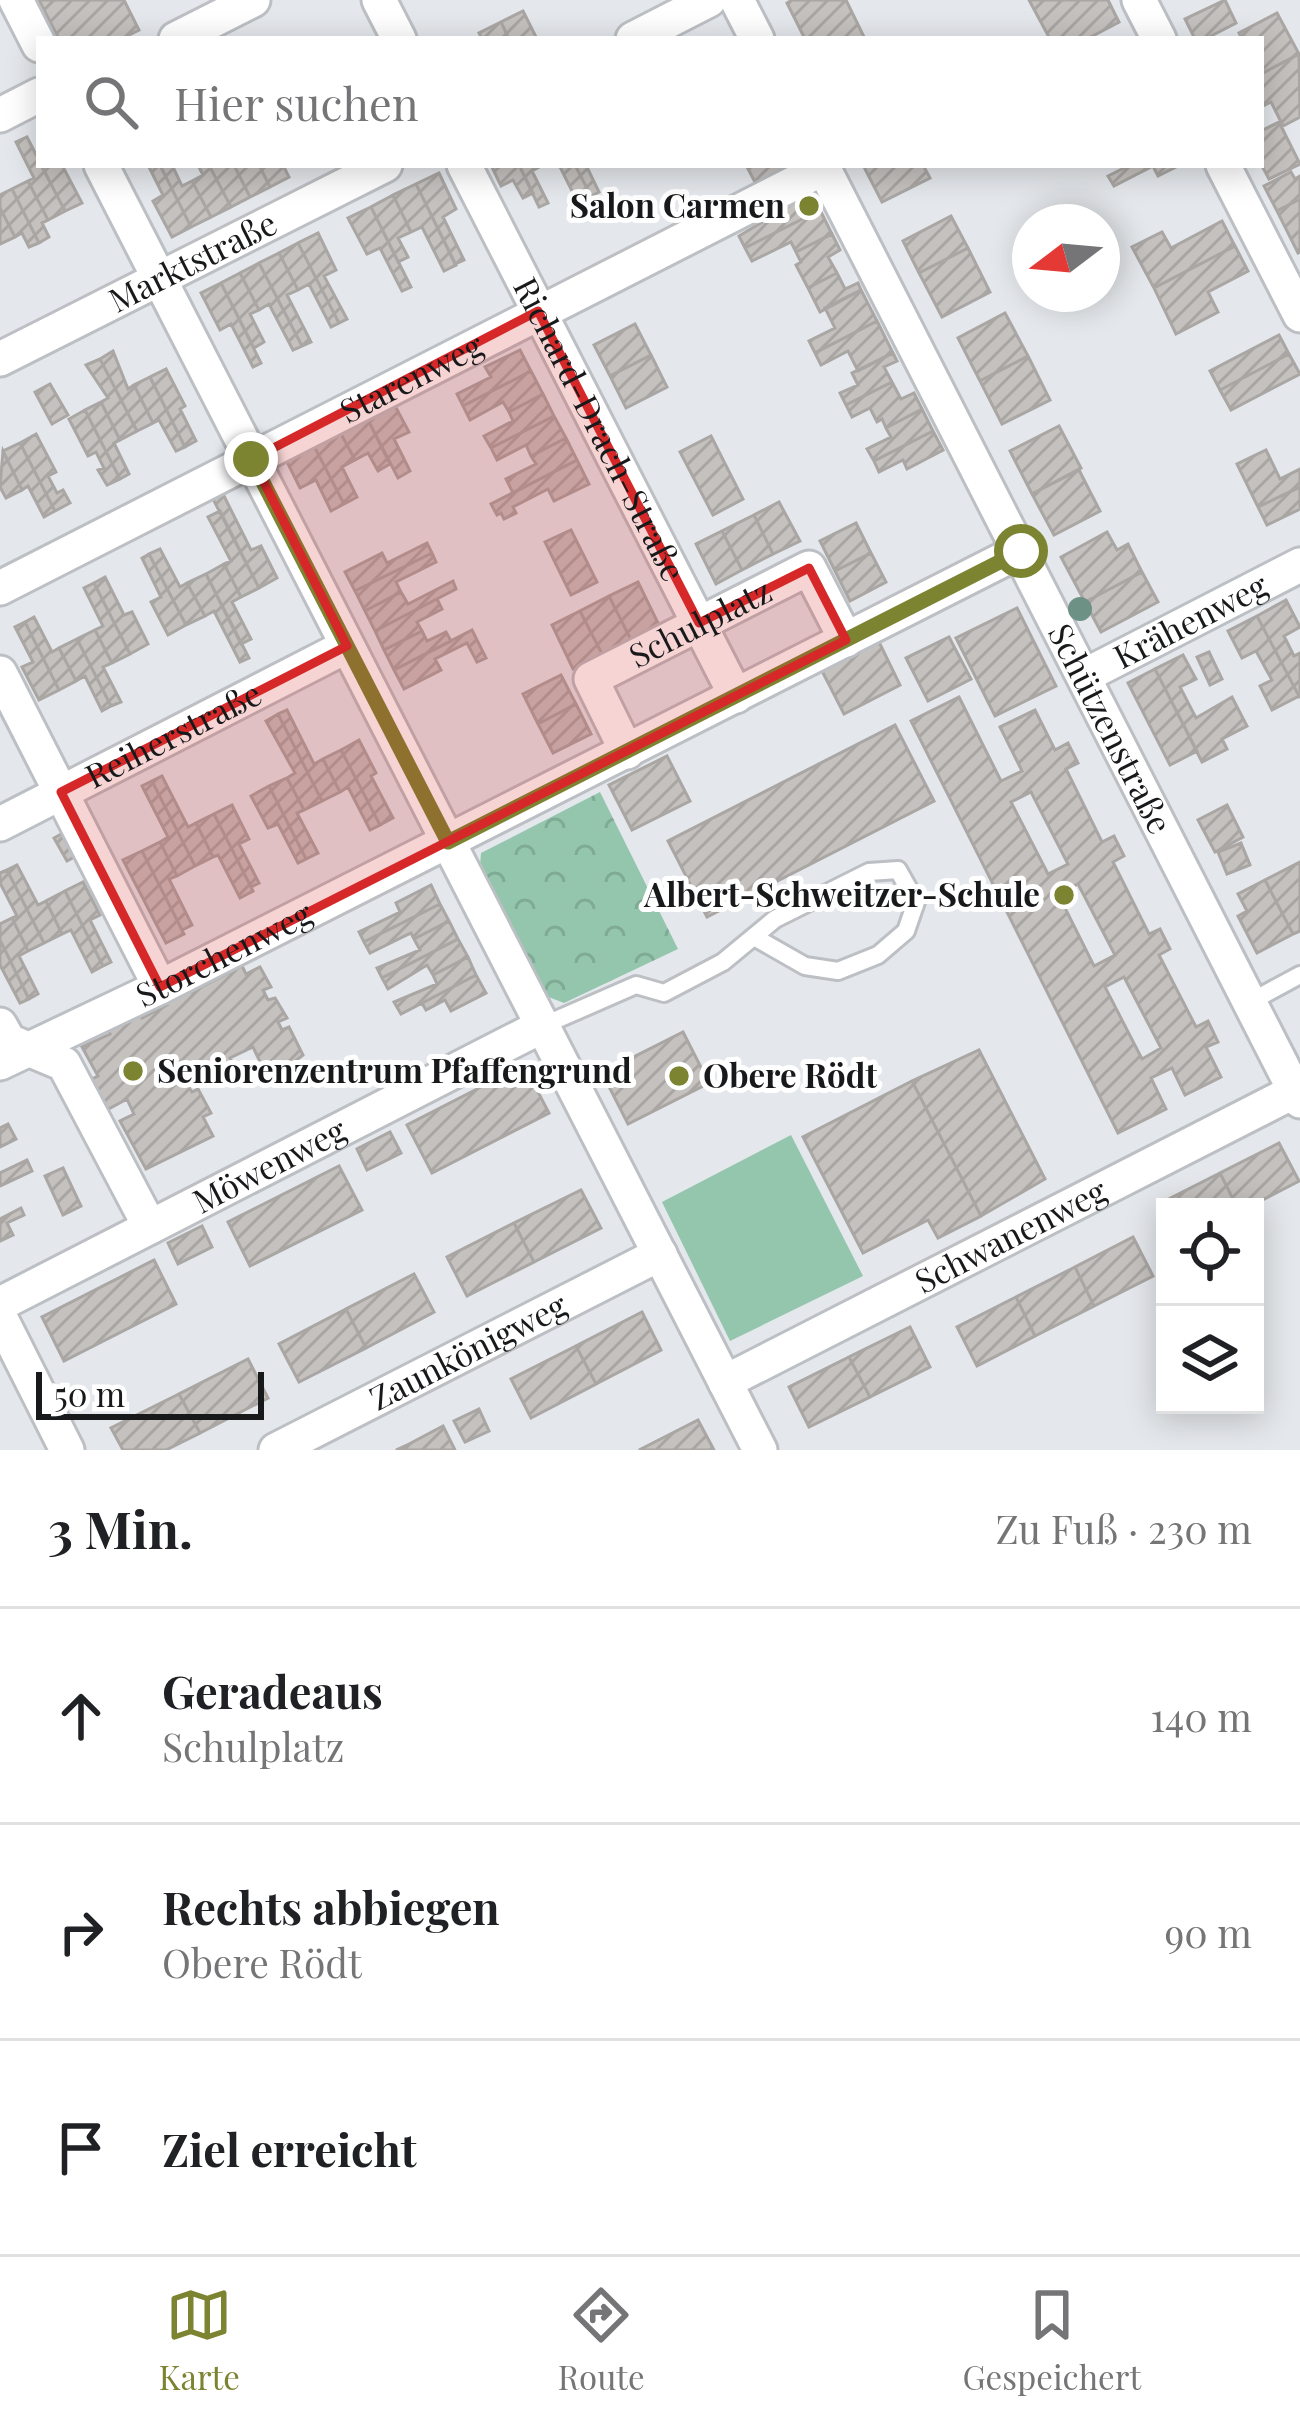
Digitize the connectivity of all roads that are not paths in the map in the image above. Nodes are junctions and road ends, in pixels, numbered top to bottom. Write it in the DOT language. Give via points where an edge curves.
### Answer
graph roads {
  1 [pos="16,0"];
  2 [pos="253,0"];
  3 [pos="380,0"];
  4 [pos="709,0"];
  5 [pos="737,0"];
  6 [pos="1139,0"];
  7 [pos="182,36"];
  8 [pos="398,36"];
  9 [pos="639,36"];
  10 [pos="756,36"];
  11 [pos="1157,36"];
  12 [pos="36,39"];
  13 [pos="36,97"];
  14 [pos="0,115"];
  15 [pos="103,168"];
  16 [pos="379,168"];
  17 [pos="466,168"];
  18 [pos="819,168"];
  19 [pos="824,168"];
  20 [pos="1225,168"];
  21 [pos="159,278"];
  22 [pos="538,311"];
  23 [pos="1300,315"];
  24 [pos="0,359"];
  25 [pos="251,459"];
  26 [pos="1021,551"];
  27 [pos="1300,566"];
  28 [pos="0,587"];
  29 [pos="699,623"];
  30 [pos="846,640"];
  31 [pos="347,646"];
  32 [pos="0,673"];
  33 [pos="1084,676"];
  34 [pos="736,696"];
  35 [pos="627,752"];
  36 [pos="62,793"];
  37 [pos="0,824"];
  38 [pos="448,842"];
  39 [pos="756,938"];
  40 [pos="1300,976"];
  41 [pos="160,987"];
  42 [pos="1250,1002"];
  43 [pos="0,1025"];
  44 [pos="542,1026"];
  45 [pos="14,1056"];
  46 [pos="1298,1096"];
  47 [pos="150,1227"];
  48 [pos="660,1254"];
  49 [pos="0,1304"];
  50 [pos="0,1318"];
  51 [pos="725,1382"];
  52 [pos="68,1450"];
  53 [pos="276,1450"];
  54 [pos="760,1450"];
  1 -- 12 [label="street"];
  2 -- 7 [label="street"];
  3 -- 8 [label="street"];
  4 -- 9 [label="street"];
  5 -- 10 [label="street"];
  6 -- 11 [label="street"];
  13 -- 14 [label="street"];
  15 -- 21 [label="street"];
  16 -- 21 [label="street, Marktstraße"];
  17 -- 22 [label="street, Richard-Drach-Straße"];
  18 -- 22 [label="street, Starenweg"];
  19 -- 26 [label="street, Schützenstraße"];
  20 -- 23 [label="street"];
  21 -- 24 [label="street, Marktstraße"];
  21 -- 25 [label="street"];
  22 -- 25 [label="street, Starenweg"];
  22 -- 29 [label="street, Richard-Drach-Straße"];
  25 -- 28 [label="street, Starenweg"];
  25 -- 31 [label="street"];
  26 -- 30 [label="street"];
  26 -- 33 [label="street, Schützenstraße"];
  27 -- 33 [label="street, Krähenweg"];
  29 -- 30 [label="street, Schulplatz" via="809,568"];
  29 -- 34 [label="street, Richard-Drach-Straße"];
  29 -- 35 [label="street, Schulplatz" via="591,679"];
  30 -- 34 [label="street"];
  31 -- 36 [label="street, Reiherstraße"];
  31 -- 38 [label="street"];
  32 -- 36 [label="street"];
  33 -- 42 [label="street, Schützenstraße"];
  34 -- 35 [label="street"];
  35 -- 38 [label="street"];
  36 -- 37 [label="street, Reiherstraße"];
  36 -- 41 [label="street"];
  38 -- 41 [label="street, Storchenweg"];
  38 -- 44 [label="street"];
  39 -- 39 [label="lane" via="775,919 883,868 898,871 916,902 906,932 878,955 838,971 805,966"];
  39 -- 44 [label="lane" via="664,993 636,985"];
  40 -- 42 [label="lane"];
  41 -- 45 [label="street, Storchenweg"];
  42 -- 46 [label="street, Schützenstraße"];
  43 -- 45 [label="street"];
  44 -- 47 [label="street, Möwenweg"];
  44 -- 48 [label="street"];
  45 -- 47 [label="street" via="64,1064"];
  46 -- 51 [label="street, Schwanenweg"];
  47 -- 49 [label="street, Möwenweg"];
  48 -- 51 [label="street"];
  48 -- 53 [label="street, Zaunkönigweg"];
  50 -- 52 [label="street"];
  51 -- 54 [label="street"];
}
